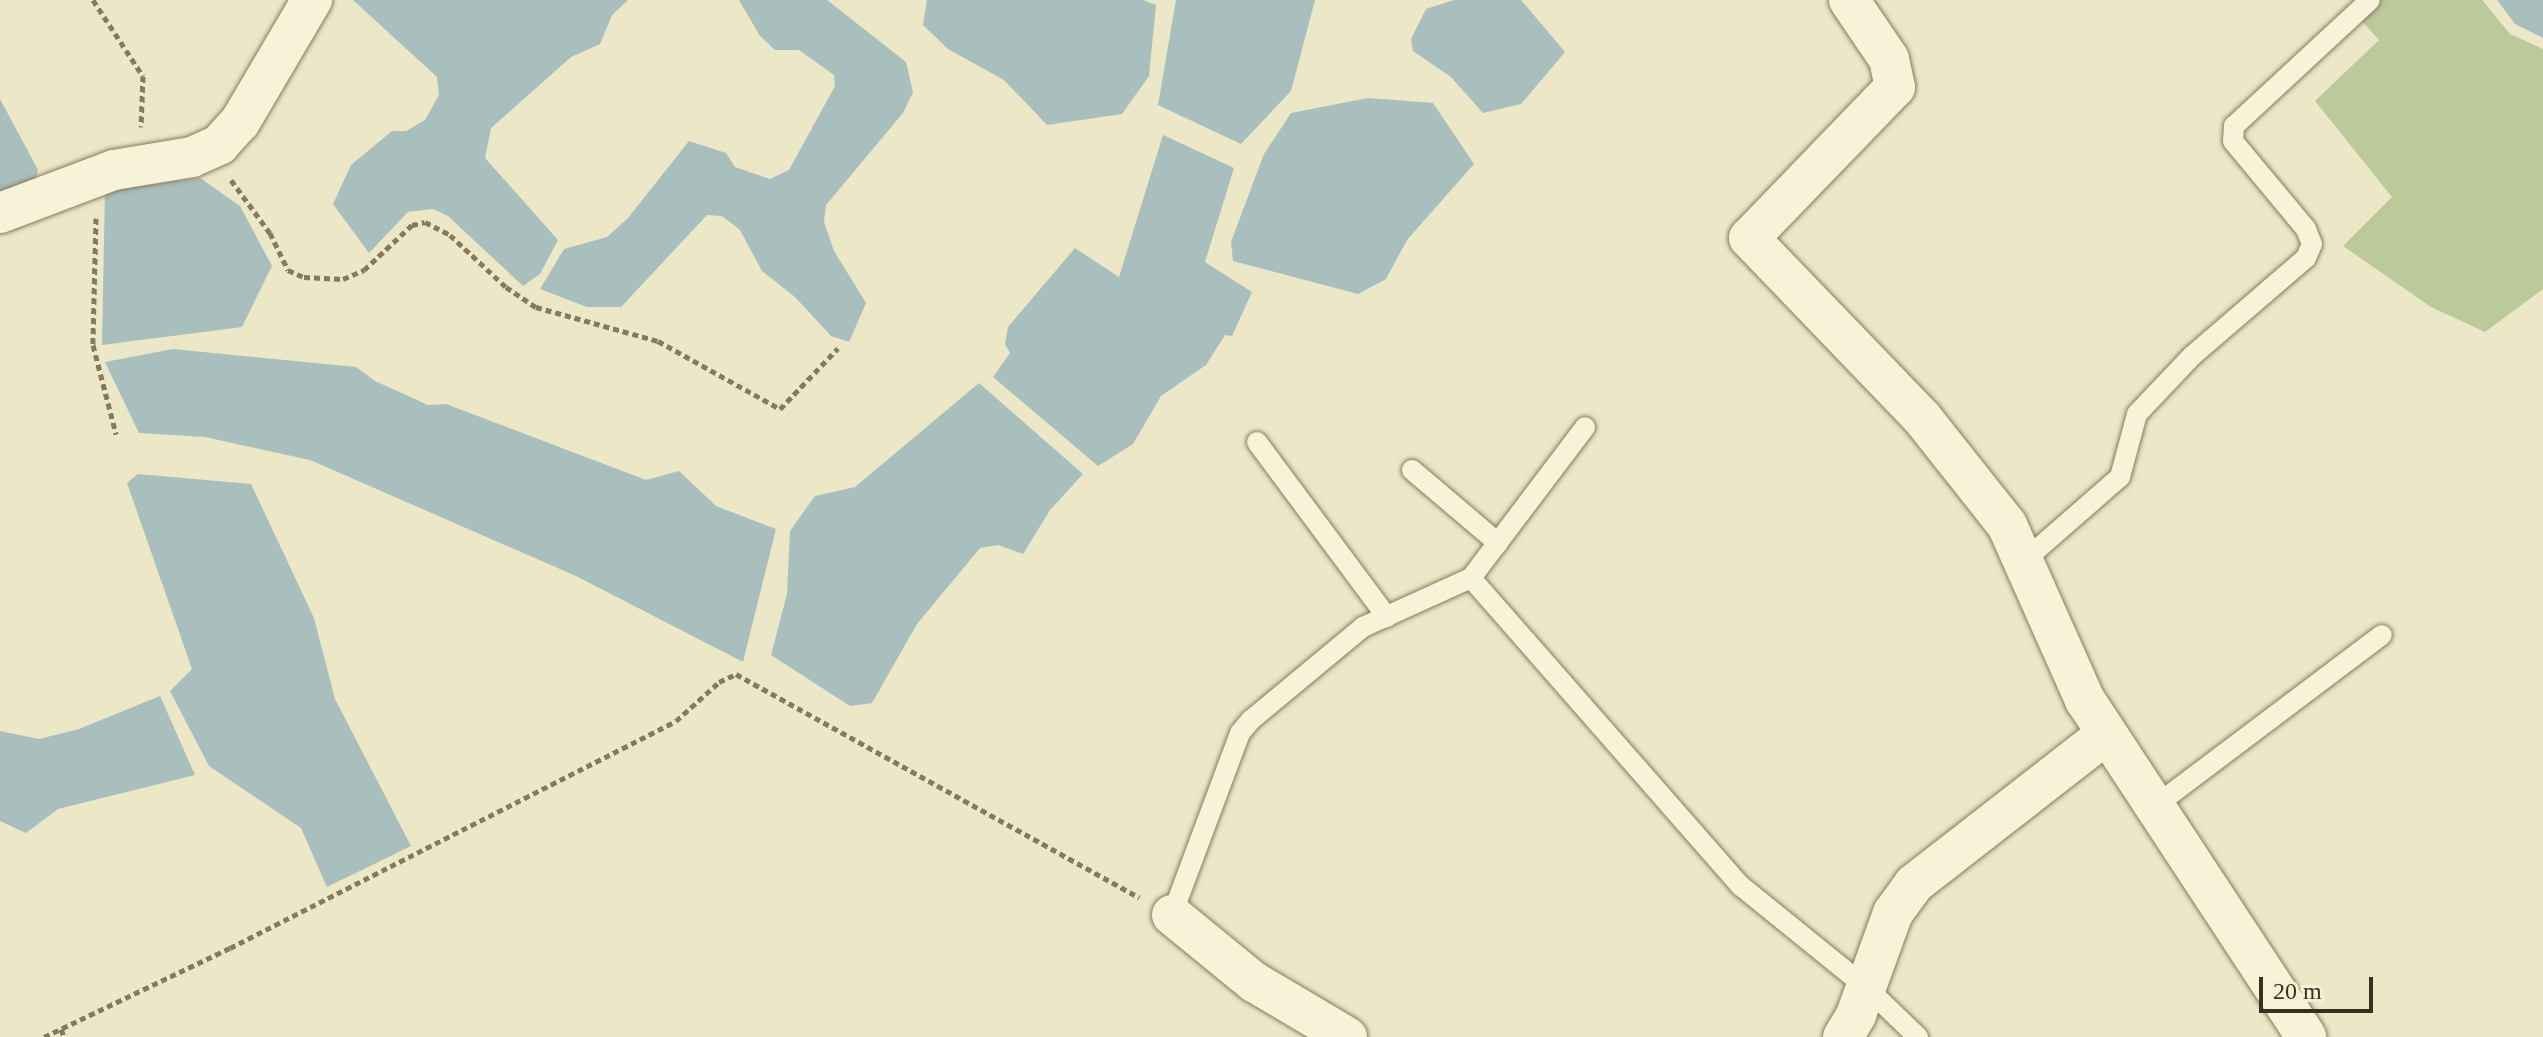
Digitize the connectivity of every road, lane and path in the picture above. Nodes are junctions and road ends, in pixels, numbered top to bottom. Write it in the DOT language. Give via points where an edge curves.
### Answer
graph roads {
  1 [pos="93,0"];
  2 [pos="312,0"];
  3 [pos="1849,0"];
  4 [pos="2370,0"];
  5 [pos="207,152"];
  6 [pos="138,164"];
  7 [pos="95,177"];
  8 [pos="0,213"];
  9 [pos="838,348"];
  10 [pos="1585,427"];
  11 [pos="116,434"];
  12 [pos="1257,442"];
  13 [pos="1412,470"];
  14 [pos="1498,543"];
  15 [pos="2026,559"];
  16 [pos="1471,578"];
  17 [pos="1387,617"];
  18 [pos="2382,635"];
  19 [pos="2107,734"];
  20 [pos="2155,806"];
  21 [pos="1172,915"];
  22 [pos="1867,988"];
  23 [pos="61,1029"];
  24 [pos="44,1037"];
  25 [pos="64,1037"];
  26 [pos="1347,1037"];
  27 [pos="1843,1037"];
  28 [pos="1918,1037"];
  29 [pos="2306,1037"];
  1 -- 6 [label="path" via="143,76"];
  2 -- 5 [label="street" via="240,122"];
  3 -- 15 [label="street" via="1889,59 1895,87 1749,238 1923,419 1990,502"];
  4 -- 15 [label="lane" via="2234,126 2233,141 2306,229 2312,244 2306,258 2192,356 2137,414 2120,477"];
  5 -- 6 [label="street"];
  5 -- 9 [label="path" via="251,204 288,270 304,277 343,279 364,270 412,225 425,222 450,235 536,307 658,341 780,409"];
  6 -- 7 [label="street"];
  7 -- 8 [label="street"];
  7 -- 11 [label="path" via="93,345"];
  10 -- 14 [label="lane"];
  12 -- 17 [label="lane"];
  13 -- 14 [label="lane"];
  14 -- 16 [label="lane"];
  15 -- 19 [label="street" via="2073,674"];
  16 -- 17 [label="lane"];
  16 -- 22 [label="lane" via="1741,886"];
  17 -- 21 [label="lane" via="1335,646 1240,733"];
  18 -- 20 [label="lane"];
  19 -- 20 [label="street"];
  19 -- 22 [label="street" via="1914,884 1893,913"];
  20 -- 29 [label="street"];
  21 -- 23 [label="path" via="736,674 719,682 676,721"];
  21 -- 26 [label="street" via="1254,982"];
  22 -- 27 [label="street"];
  22 -- 28 [label="lane"];
  23 -- 24 [label="path"];
  23 -- 25 [label="path"];
}
